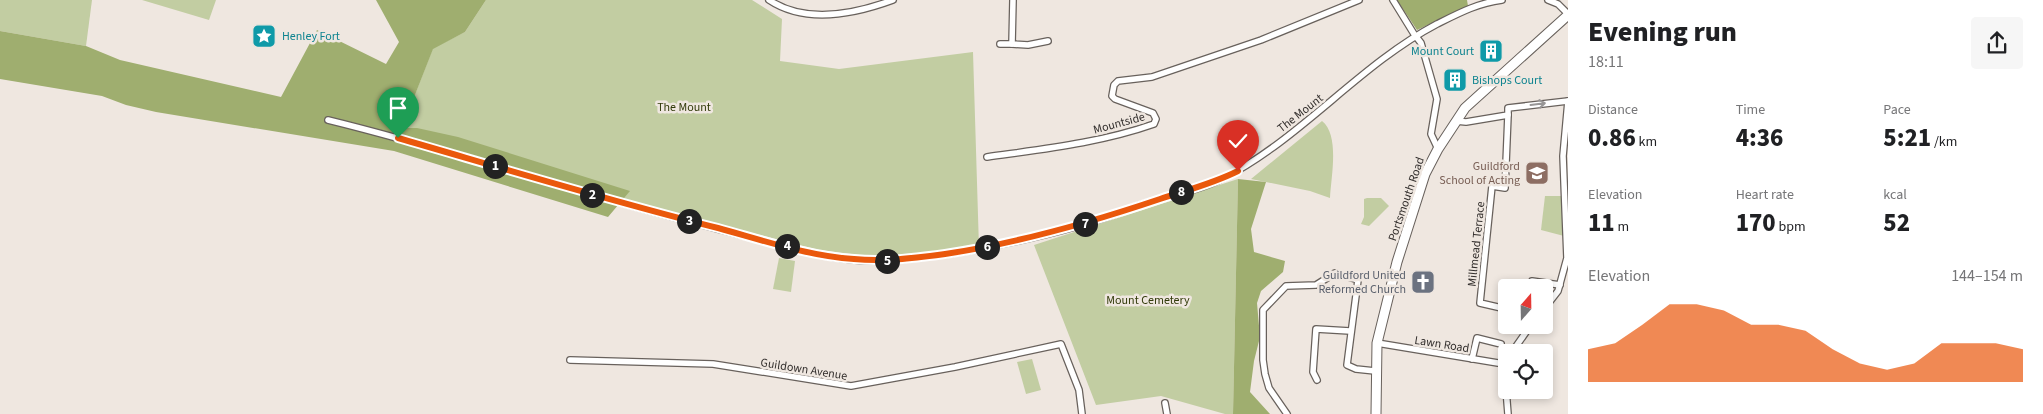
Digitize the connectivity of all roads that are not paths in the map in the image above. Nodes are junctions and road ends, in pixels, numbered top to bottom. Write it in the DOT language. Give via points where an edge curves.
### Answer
graph roads {
  1 [pos="769,0"];
  2 [pos="893,0"];
  3 [pos="1013,0"];
  4 [pos="1358,0"];
  5 [pos="1393,0"];
  6 [pos="1502,0"];
  7 [pos="1548,0"];
  8 [pos="1568,15"];
  9 [pos="1416,36"];
  10 [pos="1048,41"];
  11 [pos="1000,44"];
  12 [pos="1012,44"];
  13 [pos="1568,101"];
  14 [pos="1508,115"];
  15 [pos="328,120"];
  16 [pos="1456,121"];
  17 [pos="1438,148"];
  18 [pos="987,157"];
  19 [pos="1567,258"];
  20 [pos="1553,284"];
  21 [pos="1560,285"];
  22 [pos="1553,297"];
  23 [pos="1498,307"];
  24 [pos="1350,331"];
  25 [pos="1377,343"];
  26 [pos="1501,344"];
  27 [pos="1472,359"];
  28 [pos="570,360"];
  29 [pos="1498,362"];
  30 [pos="1375,371"];
  31 [pos="1317,380"];
  32 [pos="1507,399"];
  33 [pos="1164,403"];
  34 [pos="1082,414"];
  35 [pos="1167,414"];
  36 [pos="1287,414"];
  37 [pos="1376,414"];
  38 [pos="1508,414"];
  1 -- 2 [label="street" via="802,13 833,15"];
  3 -- 12 [label="street"];
  4 -- 18 [label="street, Mountside" via="1261,40 1152,77 1118,81 1112,96 1153,113 1154,124 1061,147"];
  5 -- 9 [label="street"];
  6 -- 9 [label="street, The Mount" via="1474,6"];
  7 -- 8 [label="street" via="1558,4"];
  8 -- 16 [label="main road, Portsmouth Road" via="1476,97"];
  9 -- 15 [label="street, The Mount" via="1268,150 1220,180 1099,220 1024,240 890,260 842,258 753,238"];
  9 -- 17 [label="street" via="1422,43 1437,99 1431,134"];
  10 -- 12 [label="street"];
  11 -- 12 [label="street"];
  14 -- 13 [label="street, one-way" via="1508,108"];
  13 -- 19 [label="street" via="1563,156"];
  14 -- 16 [label="street"];
  14 -- 23 [label="street, Millmead Terrace" via="1505,188 1492,186 1480,303"];
  16 -- 17 [label="main road, Portsmouth Road"];
  17 -- 25 [label="main road, Portsmouth Road" via="1425,174 1397,262"];
  19 -- 21 [label="street"];
  20 -- 21 [label="street"];
  21 -- 22 [label="street"];
  24 -- 30 [label="street" via="1347,365"];
  24 -- 31 [label="street" via="1316,329 1314,372"];
  24 -- 36 [label="street" via="1358,280 1335,273 1316,285 1286,286 1264,310 1265,374 1269,388"];
  25 -- 27 [label="street, Lawn Road"];
  25 -- 30 [label="main road, Portsmouth Road"];
  26 -- 27 [label="street" via="1477,338"];
  27 -- 29 [label="street, Lawn Road"];
  28 -- 34 [label="street, Guildown Avenue" via="713,364 851,386 1061,344 1079,390"];
  30 -- 37 [label="main road, Portsmouth Road"];
  32 -- 38 [label="street"];
  33 -- 35 [label="street"];
}
